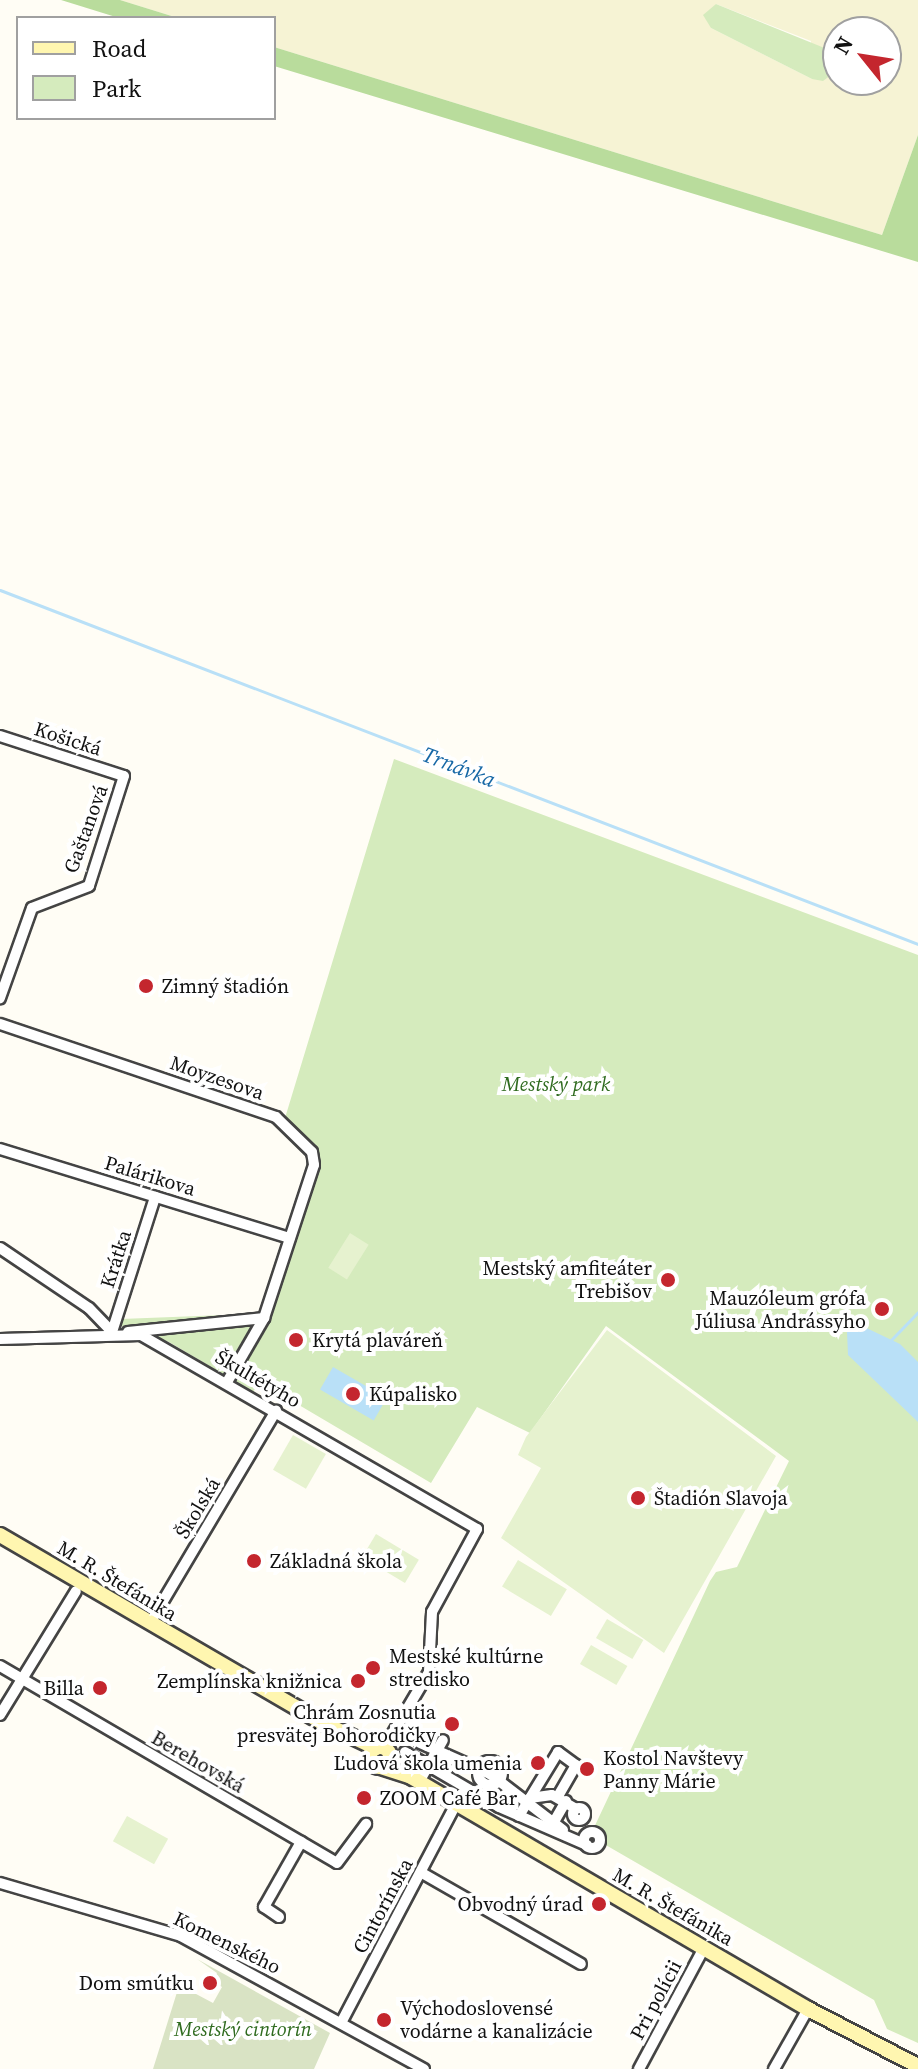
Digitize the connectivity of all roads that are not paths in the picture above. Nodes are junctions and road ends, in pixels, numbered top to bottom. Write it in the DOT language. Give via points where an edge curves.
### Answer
graph roads {
  1 [pos="0,736"];
  2 [pos="124,776"];
  3 [pos="0,998"];
  4 [pos="0,1024"];
  5 [pos="0,1149"];
  6 [pos="155,1197"];
  7 [pos="290,1238"];
  8 [pos="0,1248"];
  9 [pos="264,1318"];
  10 [pos="112,1332"];
  11 [pos="128,1332"];
  12 [pos="0,1339"];
  13 [pos="227,1382"];
  14 [pos="276,1411"];
  15 [pos="0,1535"];
  16 [pos="76,1591"];
  17 [pos="150,1623"];
  18 [pos="0,1666"];
  19 [pos="20,1679"];
  20 [pos="0,1715"];
  21 [pos="443,1740"];
  22 [pos="420,1743"];
  23 [pos="405,1752"];
  24 [pos="436,1752"];
  25 [pos="380,1755"];
  26 [pos="429,1765"];
  27 [pos="478,1770"];
  28 [pos="415,1780"];
  29 [pos="499,1781"];
  30 [pos="462,1784"];
  31 [pos="484,1784"];
  32 [pos="528,1800"];
  33 [pos="456,1804"];
  34 [pos="494,1804"];
  35 [pos="571,1806"];
  36 [pos="519,1816"];
  37 [pos="366,1824"];
  38 [pos="552,1826"];
  39 [pos="562,1832"];
  40 [pos="301,1842"];
  41 [pos="422,1873"];
  42 [pos="0,1883"];
  43 [pos="279,1917"];
  44 [pos="704,1948"];
  45 [pos="581,1964"];
  46 [pos="808,2009"];
  47 [pos="341,2023"];
  48 [pos="918,2066"];
  49 [pos="424,2069"];
  50 [pos="639,2069"];
  51 [pos="774,2069"];
  1 -- 2 [label="street, Košická"];
  2 -- 3 [label="street, Gaštanová" via="89,886 32,908"];
  4 -- 7 [label="street, Moyzesova" via="276,1117 315,1158"];
  5 -- 6 [label="street, Palárikova"];
  6 -- 7 [label="street, Palárikova"];
  6 -- 10 [label="street, Krátka"];
  7 -- 9 [label="street, Moyzesova"];
  8 -- 10 [label="street" via="89,1308"];
  9 -- 11 [label="street"];
  9 -- 13 [label="street, Moyzesova"];
  10 -- 11 [label="street, Škultétyho"];
  10 -- 12 [label="street, Škultétyho"];
  11 -- 13 [label="street, Škultétyho" via="164,1345"];
  13 -- 14 [label="street, Škultétyho"];
  14 -- 17 [label="street, Školská"];
  14 -- 25 [label="street, Škultétyho" via="477,1529 432,1612 429,1672"];
  15 -- 17 [label="street, M. R. Štefánika"];
  16 -- 19 [label="street"];
  17 -- 25 [label="street, M. R. Štefánika"];
  18 -- 19 [label="street, Berehovská"];
  19 -- 20 [label="street"];
  19 -- 40 [label="street, Berehovská"];
  21 -- 24 [label="street"];
  22 -- 24 [label="street"];
  23 -- 26 [label="street"];
  24 -- 26 [label="street"];
  24 -- 27 [label="street"];
  25 -- 28 [label="street, M. R. Štefánika"];
  26 -- 28 [label="street"];
  26 -- 30 [label="street"];
  27 -- 29 [label="street"];
  27 -- 31 [label="street"];
  28 -- 33 [label="street, M. R. Štefánika"];
  29 -- 31 [label="street"];
  29 -- 32 [label="street"];
  30 -- 31 [label="street"];
  30 -- 34 [label="street"];
  31 -- 34 [label="street"];
  32 -- 35 [label="street"];
  32 -- 35 [label="street" via="558,1752 576,1765"];
  32 -- 36 [label="street"];
  32 -- 38 [label="street"];
  33 -- 41 [label="street, Cintorínska"];
  33 -- 44 [label="street, M. R. Štefánika"];
  34 -- 36 [label="street"];
  35 -- 38 [label="street"];
  35 -- 39 [label="street"];
  35 -- 39 [label="street" via="600,1842 587,1845"];
  36 -- 38 [label="street"];
  37 -- 40 [label="street, Berehovská" via="337,1863"];
  38 -- 39 [label="street"];
  40 -- 43 [label="street" via="264,1907"];
  41 -- 45 [label="street"];
  41 -- 47 [label="street, Cintorínska"];
  42 -- 47 [label="street, Komenského" via="181,1936"];
  44 -- 46 [label="street, M. R. Štefánika"];
  44 -- 50 [label="street, Pri polícii"];
  46 -- 48 [label="street, M. R. Štefánika"];
  46 -- 51 [label="street"];
  47 -- 49 [label="street, Komenského"];
}
